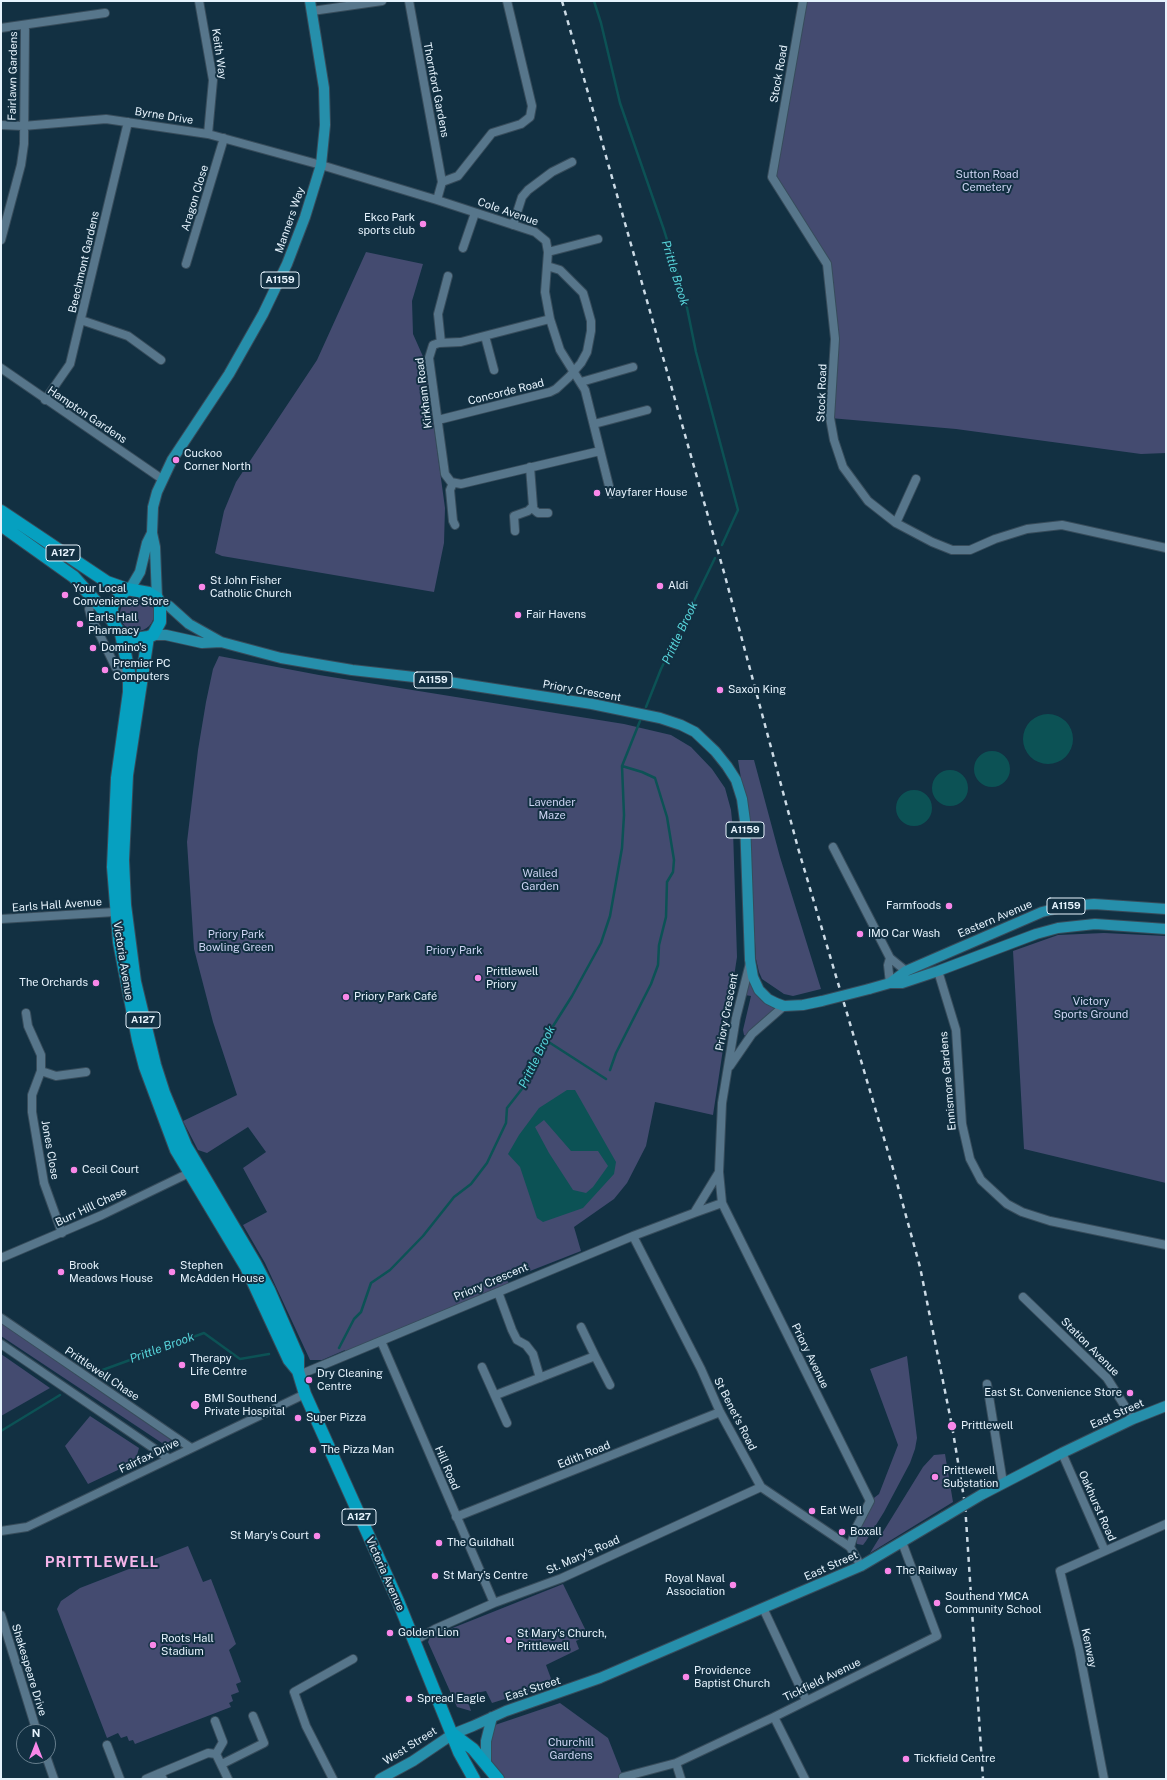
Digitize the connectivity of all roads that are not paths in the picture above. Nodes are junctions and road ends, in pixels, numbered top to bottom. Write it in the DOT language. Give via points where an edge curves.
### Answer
graph roads {
  1 [pos="199,1"];
  2 [pos="310,1"];
  3 [pos="382,1"];
  4 [pos="409,1"];
  5 [pos="507,1"];
  6 [pos="803,1"];
  7 [pos="312,12"];
  8 [pos="105,13"];
  9 [pos="25,26"];
  10 [pos="1,28"];
  11 [pos="128,122"];
  12 [pos="1,125"];
  13 [pos="23,126"];
  14 [pos="208,134"];
  15 [pos="224,138"];
  16 [pos="572,162"];
  17 [pos="321,164"];
  18 [pos="442,182"];
  19 [pos="437,200"];
  20 [pos="475,213"];
  21 [pos="513,225"];
  22 [pos="598,239"];
  23 [pos="1,240"];
  24 [pos="463,248"];
  25 [pos="548,252"];
  26 [pos="186,264"];
  27 [pos="547,266"];
  28 [pos="448,276"];
  29 [pos="550,319"];
  30 [pos="81,320"];
  31 [pos="485,336"];
  32 [pos="441,343"];
  33 [pos="161,360"];
  34 [pos="633,367"];
  35 [pos="1,368"];
  36 [pos="494,370"];
  37 [pos="574,373"];
  38 [pos="581,382"];
  39 [pos="45,400"];
  40 [pos="647,410"];
  41 [pos="438,420"];
  42 [pos="594,424"];
  43 [pos="600,451"];
  44 [pos="530,468"];
  45 [pos="162,479"];
  46 [pos="916,479"];
  47 [pos="453,483"];
  48 [pos="611,494"];
  49 [pos="532,508"];
  50 [pos="1,511"];
  51 [pos="548,513"];
  52 [pos="896,523"];
  53 [pos="1,525"];
  54 [pos="455,525"];
  55 [pos="515,532"];
  56 [pos="152,533"];
  57 [pos="1166,548"];
  58 [pos="128,589"];
  59 [pos="95,599"];
  60 [pos="158,600"];
  61 [pos="112,620"];
  62 [pos="121,634"];
  63 [pos="151,636"];
  64 [pos="221,642"];
  65 [pos="125,672"];
  66 [pos="833,847"];
  67 [pos="1166,909"];
  68 [pos="115,912"];
  69 [pos="1,919"];
  70 [pos="1166,929"];
  71 [pos="890,958"];
  72 [pos="750,960"];
  73 [pos="906,971"];
  74 [pos="938,971"];
  75 [pos="890,983"];
  76 [pos="822,1001"];
  77 [pos="784,1006"];
  78 [pos="26,1013"];
  79 [pos="728,1069"];
  80 [pos="41,1071"];
  81 [pos="86,1072"];
  82 [pos="719,1172"];
  83 [pos="189,1173"];
  84 [pos="722,1203"];
  85 [pos="694,1213"];
  86 [pos="62,1233"];
  87 [pos="633,1236"];
  88 [pos="1166,1245"];
  89 [pos="1,1258"];
  90 [pos="498,1292"];
  91 [pos="1023,1297"];
  92 [pos="1,1318"];
  93 [pos="581,1327"];
  94 [pos="381,1341"];
  95 [pos="1,1344"];
  96 [pos="595,1356"];
  97 [pos="482,1367"];
  98 [pos="298,1373"];
  99 [pos="540,1378"];
  100 [pos="987,1384"];
  101 [pos="610,1385"];
  102 [pos="305,1394"];
  103 [pos="496,1395"];
  104 [pos="1166,1406"];
  105 [pos="720,1412"];
  106 [pos="1133,1419"];
  107 [pos="507,1423"];
  108 [pos="153,1448"];
  109 [pos="191,1448"];
  110 [pos="1062,1453"];
  111 [pos="168,1458"];
  112 [pos="151,1467"];
  113 [pos="1003,1483"];
  114 [pos="761,1487"];
  115 [pos="456,1518"];
  116 [pos="1166,1524"];
  117 [pos="1,1531"];
  118 [pos="902,1542"];
  119 [pos="850,1547"];
  120 [pos="1105,1551"];
  121 [pos="861,1566"];
  122 [pos="494,1603"];
  123 [pos="763,1608"];
  124 [pos="1,1615"];
  125 [pos="414,1640"];
  126 [pos="352,1659"];
  127 [pos="806,1700"];
  128 [pos="253,1716"];
  129 [pos="774,1717"];
  130 [pos="492,1718"];
  131 [pos="215,1721"];
  132 [pos="35,1724"];
  133 [pos="453,1734"];
  134 [pos="107,1745"];
  135 [pos="216,1754"];
  136 [pos="486,1763"];
  137 [pos="676,1763"];
  138 [pos="49,1764"];
  139 [pos="222,1764"];
  140 [pos="162,1776"];
  141 [pos="623,1777"];
  142 [pos="54,1779"];
  143 [pos="120,1779"];
  144 [pos="146,1779"];
  145 [pos="228,1779"];
  146 [pos="333,1779"];
  147 [pos="380,1779"];
  148 [pos="474,1779"];
  149 [pos="498,1779"];
  150 [pos="681,1779"];
  151 [pos="805,1779"];
  152 [pos="1104,1779"];
  1 -- 14 [label="street, Keith Way" via="213,80"];
  2 -- 7 [label="main road, Manners Way / A1159"];
  3 -- 7 [label="street"];
  4 -- 18 [label="street, Thornford Gardens"];
  5 -- 18 [label="street" via="532,106 530,117 521,124 492,133 458,176"];
  6 -- 52 [label="street, Stock Road" via="772,177 827,264 835,339 830,418 843,467 868,501"];
  7 -- 17 [label="main road, Manners Way / A1159" via="324,88 325,125"];
  8 -- 9 [label="street, Fairlawn Gardens"];
  9 -- 10 [label="street, Fairlawn Gardens"];
  9 -- 13 [label="street, Fairlawn Gardens"];
  11 -- 13 [label="street, Byrne Drive" via="106,119"];
  11 -- 14 [label="street, Byrne Drive"];
  11 -- 30 [label="street, Beechmont Gardens"];
  12 -- 13 [label="street, Byrne Drive"];
  13 -- 23 [label="street, Fairlawn Gardens" via="24,144 20,165"];
  14 -- 15 [label="street, Byrne Drive"];
  15 -- 17 [label="street, Byrne Drive"];
  15 -- 26 [label="street, Aragon Close"];
  16 -- 21 [label="street" via="552,172 528,190 522,198"];
  17 -- 19 [label="street"];
  17 -- 45 [label="main road, Manners Way / A1159" via="287,264 263,314 229,374"];
  18 -- 19 [label="street, Thornford Gardens"];
  19 -- 20 [label="street, Cole Avenue"];
  20 -- 21 [label="street, Cole Avenue"];
  20 -- 24 [label="street"];
  21 -- 25 [label="street, Cole Avenue" via="542,236"];
  22 -- 25 [label="street"];
  25 -- 27 [label="street, Cole Avenue"];
  27 -- 29 [label="street, Cole Avenue" via="545,292"];
  27 -- 37 [label="street, Concorde Road" via="560,270 577,286 582,293 591,321 587,352"];
  28 -- 32 [label="street" via="438,314"];
  29 -- 31 [label="street"];
  29 -- 37 [label="street, Cole Avenue" via="560,350"];
  30 -- 33 [label="street" via="128,336"];
  30 -- 39 [label="street, Beechmont Gardens" via="70,364"];
  31 -- 32 [label="street" via="461,342"];
  31 -- 36 [label="street"];
  32 -- 41 [label="street, Kirkham Road" via="433,345 429,353"];
  34 -- 38 [label="street"];
  35 -- 39 [label="street, Hampton Gardens"];
  37 -- 38 [label="street, Cole Avenue"];
  37 -- 41 [label="street, Concorde Road" via="550,392"];
  38 -- 42 [label="street"];
  39 -- 45 [label="street, Hampton Gardens"];
  40 -- 42 [label="street"];
  41 -- 47 [label="street, Kirkham Road" via="445,474"];
  42 -- 43 [label="street"];
  43 -- 44 [label="street"];
  43 -- 48 [label="street"];
  44 -- 47 [label="street" via="461,484"];
  44 -- 49 [label="street"];
  45 -- 56 [label="main road, Manners Way / A1159" via="153,507"];
  46 -- 52 [label="street"];
  47 -- 54 [label="street" via="450,490"];
  49 -- 51 [label="street" via="538,513"];
  49 -- 55 [label="street" via="514,516"];
  50 -- 58 [label="highway, A127" via="107,582"];
  52 -- 57 [label="street, Stock Road" via="952,550 970,550 1027,529 1062,525"];
  53 -- 59 [label="highway, A127" via="60,565"];
  56 -- 58 [label="main road, Manners Way / A1159" via="140,572"];
  56 -- 60 [label="main road, Manners Way / A1159"];
  58 -- 60 [label="highway" via="149,593"];
  58 -- 61 [label="highway" via="115,601 112,607"];
  59 -- 61 [label="highway, A127"];
  59 -- 65 [label="street" via="89,609 90,617 116,668"];
  60 -- 63 [label="highway" via="162,616"];
  60 -- 64 [label="main road, Priory Crescent / A1159" via="189,624"];
  61 -- 62 [label="highway"];
  62 -- 63 [label="highway" via="135,639"];
  62 -- 65 [label="highway, Victoria Avenue / A127"];
  63 -- 64 [label="main road, Priory Crescent / A1159" via="166,635 202,643"];
  63 -- 98 [label="highway, Victoria Avenue / A127" via="127,775 123,860 129,940 143,1020 154,1065 177,1126 269,1290 298,1357"];
  64 -- 72 [label="main road, Priory Crescent / A1159" via="281,658 592,704 681,724 715,751 736,780 742,799"];
  65 -- 68 [label="highway, Victoria Avenue / A127" via="129,692 115,809"];
  66 -- 71 [label="street"];
  67 -- 73 [label="main road, Eastern Avenue / A1159" via="1094,904 1066,906 1042,912"];
  68 -- 69 [label="street, Earls Hall Avenue"];
  68 -- 83 [label="highway, Victoria Avenue / A127" via="125,983 145,1067 165,1122"];
  70 -- 74 [label="main road, Eastern Avenue / A1159" via="1095,924 1064,927 1017,940"];
  71 -- 73 [label="street"];
  71 -- 75 [label="street"];
  72 -- 77 [label="main road, Priory Crescent / A1159" via="753,978 759,990 768,999"];
  72 -- 79 [label="street, Priory Crescent" via="736,1018"];
  73 -- 75 [label="main road, Eastern Avenue / A1159"];
  74 -- 75 [label="main road, Eastern Avenue / A1159" via="902,983"];
  74 -- 88 [label="street, Ennismore Gardens" via="956,1030 962,1124 970,1159 981,1180 1007,1204 1022,1212 1050,1221"];
  75 -- 76 [label="main road, Eastern Avenue / A1159, bridge"];
  76 -- 77 [label="main road, Priory Crescent / A1159"];
  77 -- 79 [label="street, Priory Crescent" via="752,1034"];
  78 -- 80 [label="street, Jones Close" via="28,1026 41,1055"];
  79 -- 82 [label="street, Priory Crescent" via="722,1103"];
  80 -- 81 [label="street" via="56,1076"];
  80 -- 86 [label="street, Jones Close" via="32,1095 32,1112 44,1183"];
  82 -- 84 [label="street, Priory Avenue"];
  82 -- 85 [label="street, Priory Crescent"];
  83 -- 86 [label="street, Burr Hill Chase"];
  83 -- 98 [label="highway, Victoria Avenue / A127" via="246,1267 289,1360"];
  84 -- 85 [label="street, Priory Crescent"];
  84 -- 119 [label="street, Priory Avenue" via="870,1501 856,1528"];
  85 -- 87 [label="street, Priory Crescent"];
  86 -- 89 [label="street, Burr Hill Chase"];
  87 -- 90 [label="street, Priory Crescent"];
  87 -- 105 [label="street, St Benet's Road" via="701,1369"];
  90 -- 94 [label="street, Priory Crescent"];
  90 -- 99 [label="street" via="517,1340 526,1345 533,1354"];
  91 -- 106 [label="street, Station Avenue" via="1107,1378"];
  92 -- 109 [label="street, Prittlewell Chase"];
  93 -- 96 [label="street"];
  94 -- 98 [label="street, Priory Crescent"];
  94 -- 115 [label="street, Hill Road"];
  95 -- 108 [label="street"];
  96 -- 99 [label="street"];
  96 -- 101 [label="street"];
  97 -- 103 [label="street"];
  98 -- 102 [label="highway, Victoria Avenue / A127"];
  99 -- 103 [label="street"];
  100 -- 113 [label="street"];
  102 -- 109 [label="street, Fairfax Drive"];
  102 -- 125 [label="highway, Victoria Avenue / A127"];
  103 -- 107 [label="street"];
  104 -- 106 [label="main road, East Street"];
  105 -- 114 [label="street, St Benet's Road"];
  105 -- 115 [label="street, Edith Road"];
  106 -- 110 [label="main road, East Street"];
  108 -- 111 [label="street"];
  108 -- 112 [label="street"];
  109 -- 111 [label="street, Fairfax Drive"];
  110 -- 113 [label="main road, East Street"];
  110 -- 120 [label="street, Oakhurst Road"];
  111 -- 112 [label="street, Fairfax Drive"];
  112 -- 117 [label="street, Fairfax Drive" via="27,1527"];
  113 -- 118 [label="main road, East Street, bridge"];
  114 -- 119 [label="street, St Benet's Road"];
  114 -- 122 [label="street, St. Mary's Road" via="562,1578"];
  115 -- 122 [label="street, Hill Road"];
  116 -- 120 [label="street, Oakhurst Road"];
  118 -- 121 [label="main road, East Street"];
  118 -- 127 [label="street, Tickfield Avenue" via="937,1636"];
  119 -- 121 [label="street, St Benet's Road"];
  120 -- 152 [label="street, Kenway" via="1060,1572 1079,1649"];
  121 -- 123 [label="main road, East Street"];
  122 -- 125 [label="street, St. Mary's Road"];
  123 -- 127 [label="street"];
  123 -- 130 [label="main road, East Street" via="582,1685 518,1706"];
  124 -- 132 [label="street, Shakespeare Drive"];
  125 -- 133 [label="highway, Victoria Avenue / A127"];
  126 -- 146 [label="street" via="294,1692 306,1726"];
  127 -- 129 [label="street, Tickfield Avenue"];
  128 -- 139 [label="street" via="264,1743"];
  129 -- 137 [label="street, Tickfield Avenue"];
  129 -- 151 [label="street"];
  130 -- 133 [label="main road, East Street"];
  130 -- 136 [label="main road" via="486,1741"];
  131 -- 135 [label="street" via="223,1742"];
  133 -- 136 [label="highway"];
  133 -- 147 [label="main road, West Street"];
  133 -- 148 [label="highway, Victoria Avenue / A127" via="459,1752"];
  134 -- 143 [label="street"];
  135 -- 139 [label="street"];
  135 -- 140 [label="street" via="208,1753"];
  136 -- 149 [label="highway"];
  137 -- 141 [label="street, Tickfield Avenue"];
  137 -- 150 [label="street"];
  138 -- 142 [label="street"];
  139 -- 145 [label="street"];
  140 -- 144 [label="street"];
}
